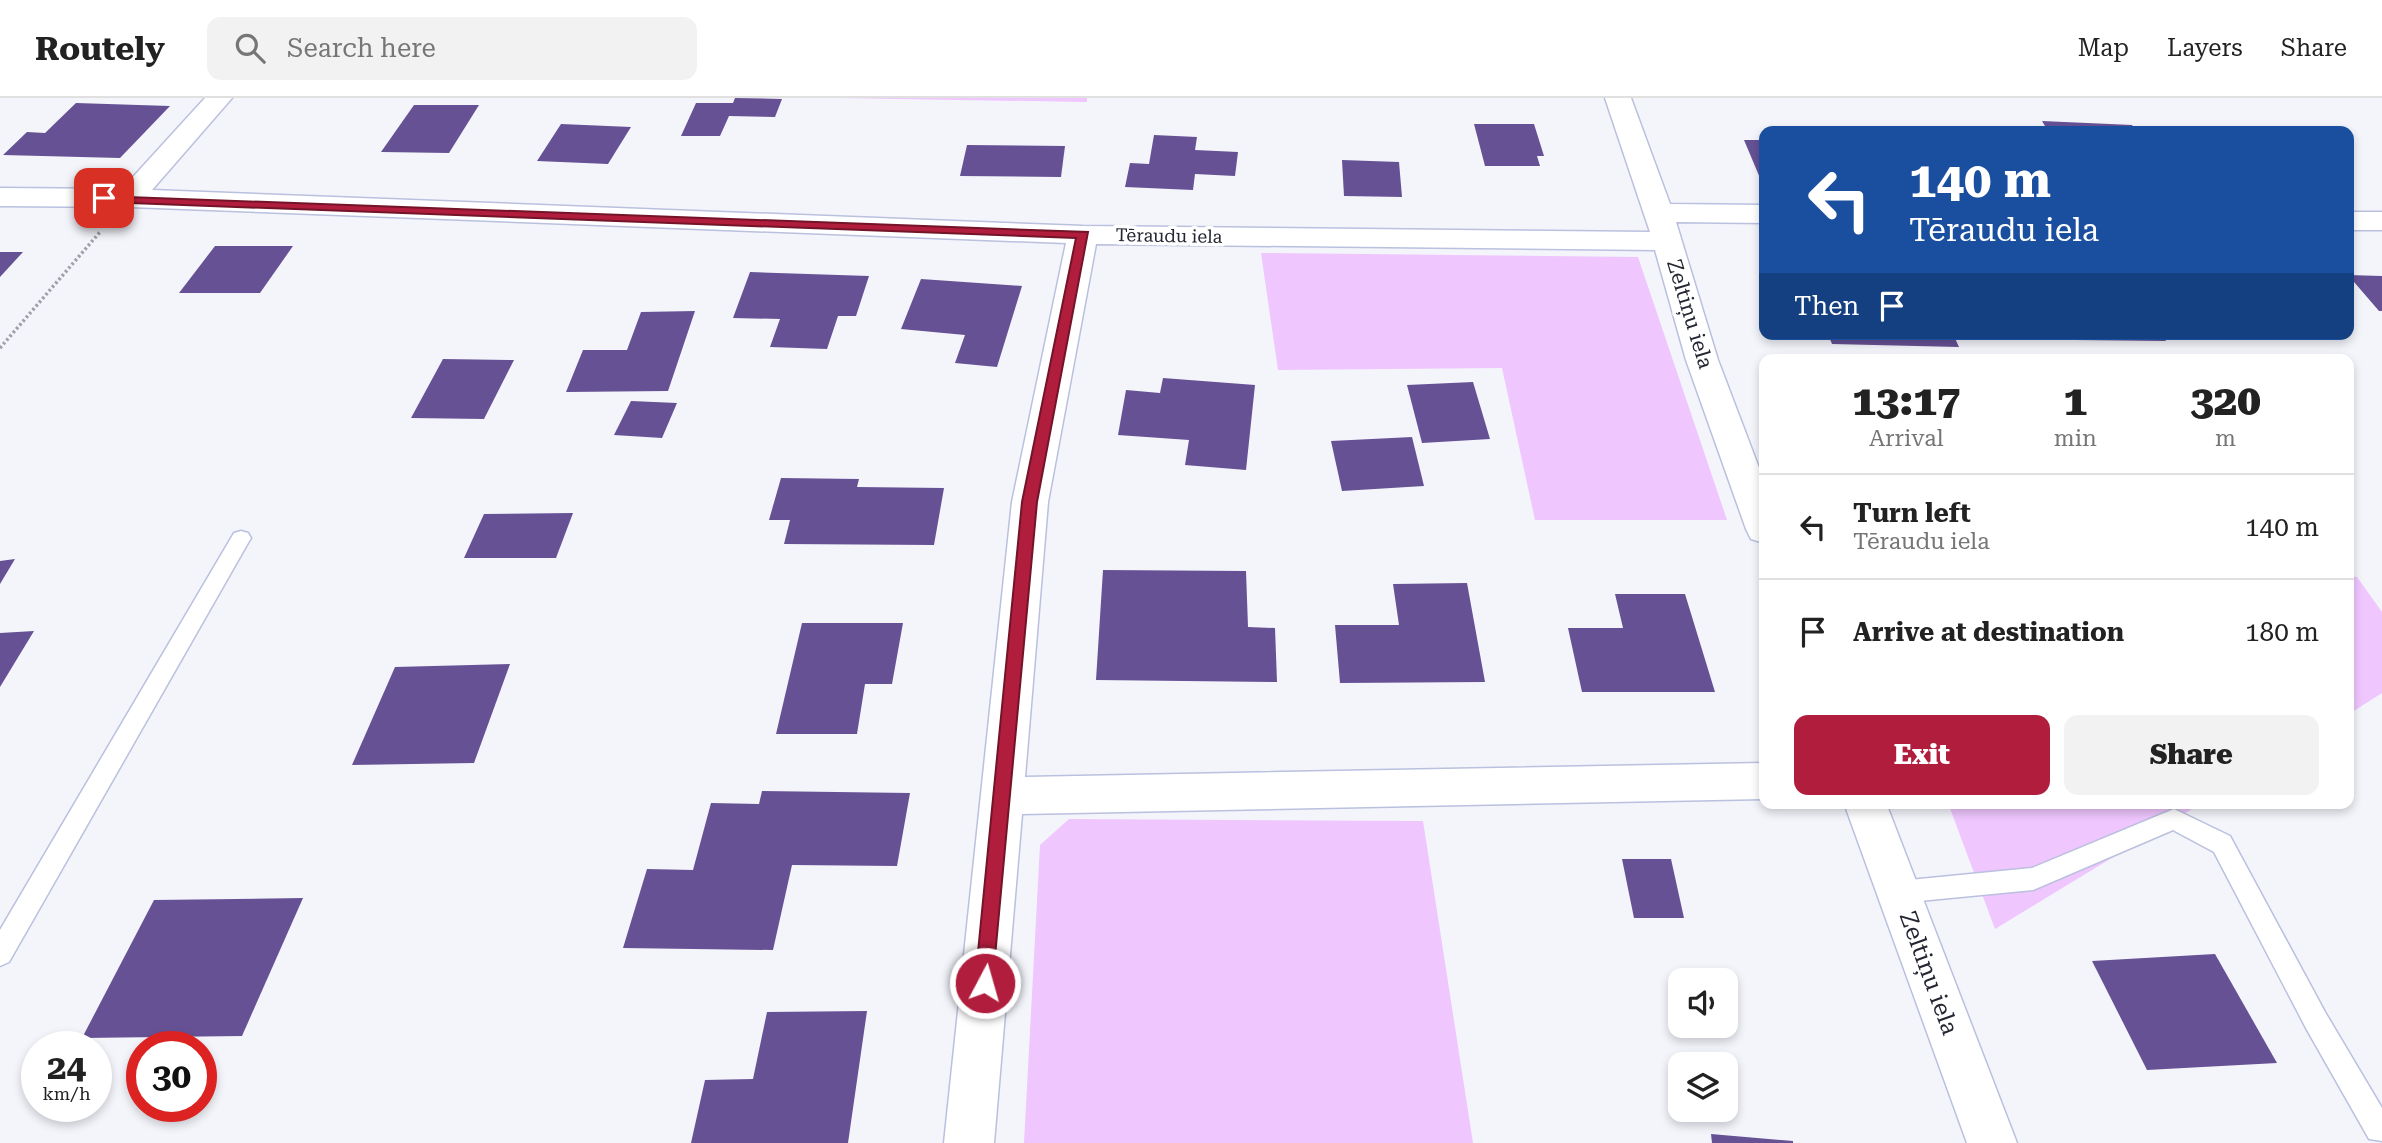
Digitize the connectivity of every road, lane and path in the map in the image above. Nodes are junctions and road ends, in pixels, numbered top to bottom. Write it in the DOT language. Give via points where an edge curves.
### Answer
graph roads {
  1 [pos="219,98"];
  2 [pos="1618,98"];
  3 [pos="0,197"];
  4 [pos="130,198"];
  5 [pos="1759,215"];
  6 [pos="2354,221"];
  7 [pos="2382,221"];
  8 [pos="1663,227"];
  9 [pos="1083,235"];
  10 [pos="0,348"];
  11 [pos="1759,515"];
  12 [pos="241,538"];
  13 [pos="1759,780"];
  14 [pos="1004,796"];
  15 [pos="1867,809"];
  16 [pos="1899,892"];
  17 [pos="0,954"];
  18 [pos="2379,1129"];
  19 [pos="969,1143"];
  20 [pos="1992,1143"];
  1 -- 4 [label="street"];
  2 -- 8 [label="street, Zeltiņu iela"];
  3 -- 4 [label="street, Tēraudu iela"];
  4 -- 9 [label="street, Tēraudu iela"];
  4 -- 10 [label="path"];
  5 -- 8 [label="street, Tēraudu iela"];
  6 -- 7 [label="street"];
  8 -- 9 [label="street, Tēraudu iela"];
  8 -- 11 [label="street, Zeltiņu iela" via="1702,359"];
  9 -- 14 [label="street" via="1030,502"];
  12 -- 17 [label="lane"];
  13 -- 14 [label="street"];
  14 -- 19 [label="street"];
  15 -- 16 [label="street, Zeltiņu iela"];
  16 -- 18 [label="lane" via="2033,879 2175,819 2222,844"];
  16 -- 20 [label="street, Zeltiņu iela"];
}
